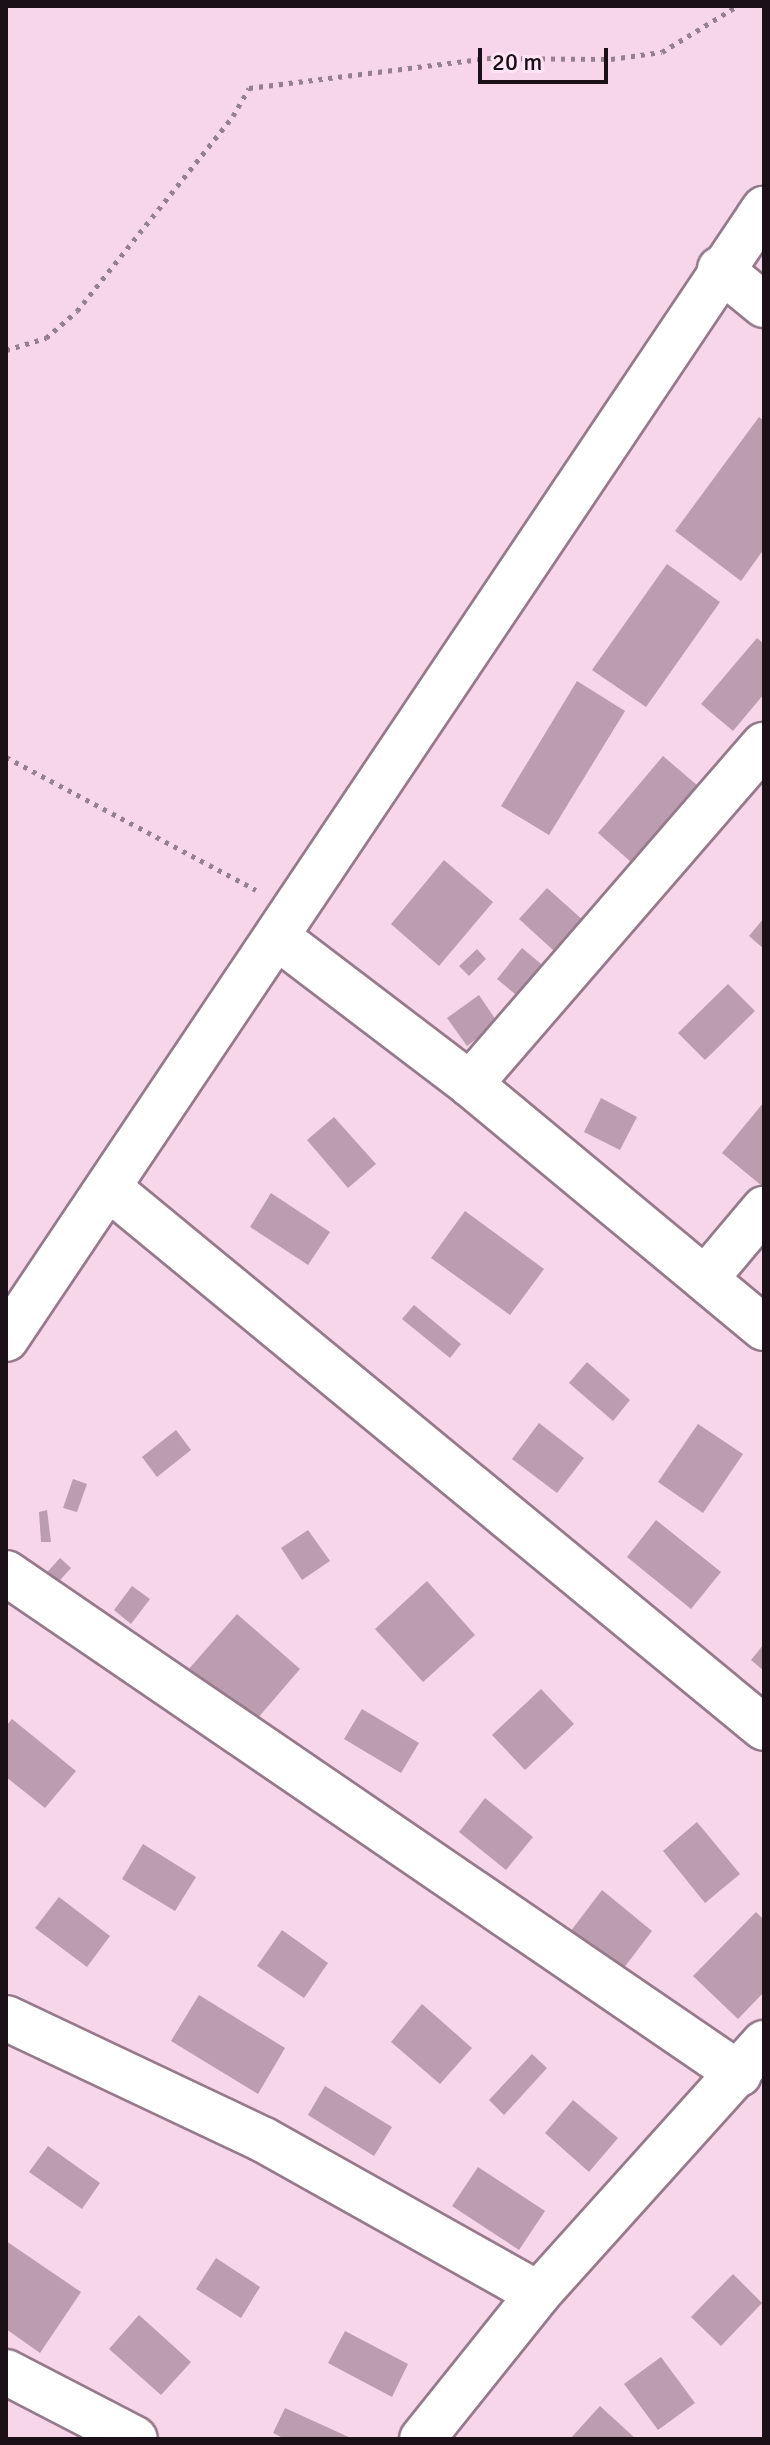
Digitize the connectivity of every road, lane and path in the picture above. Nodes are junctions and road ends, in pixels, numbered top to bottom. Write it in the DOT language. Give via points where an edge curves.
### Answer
graph roads {
  1 [pos="737,6"];
  2 [pos="764,209"];
  3 [pos="720,269"];
  4 [pos="764,305"];
  5 [pos="6,350"];
  6 [pos="764,744"];
  7 [pos="6,757"];
  8 [pos="285,923"];
  9 [pos="470,1084"];
  10 [pos="110,1189"];
  11 [pos="764,1209"];
  12 [pos="705,1279"];
  13 [pos="764,1328"];
  14 [pos="6,1339"];
  15 [pos="6,1573"];
  16 [pos="764,1728"];
  17 [pos="6,2018"];
  18 [pos="751,2059"];
  19 [pos="538,2294"];
  20 [pos="6,2372"];
  21 [pos="135,2439"];
  22 [pos="422,2439"];
  1 -- 5 [label="path" via="662,52 611,59 491,58 249,88 233,116 77,311 46,338"];
  2 -- 3 [label="street"];
  3 -- 4 [label="street"];
  3 -- 8 [label="street"];
  6 -- 9 [label="street"];
  7 -- 8 [label="path"];
  8 -- 9 [label="street"];
  8 -- 10 [label="street"];
  9 -- 12 [label="street"];
  10 -- 14 [label="street"];
  10 -- 16 [label="street"];
  11 -- 12 [label="street"];
  12 -- 13 [label="street"];
  15 -- 18 [label="street"];
  17 -- 19 [label="street" via="264,2140"];
  18 -- 19 [label="street"];
  19 -- 22 [label="street"];
  20 -- 21 [label="street"];
}
